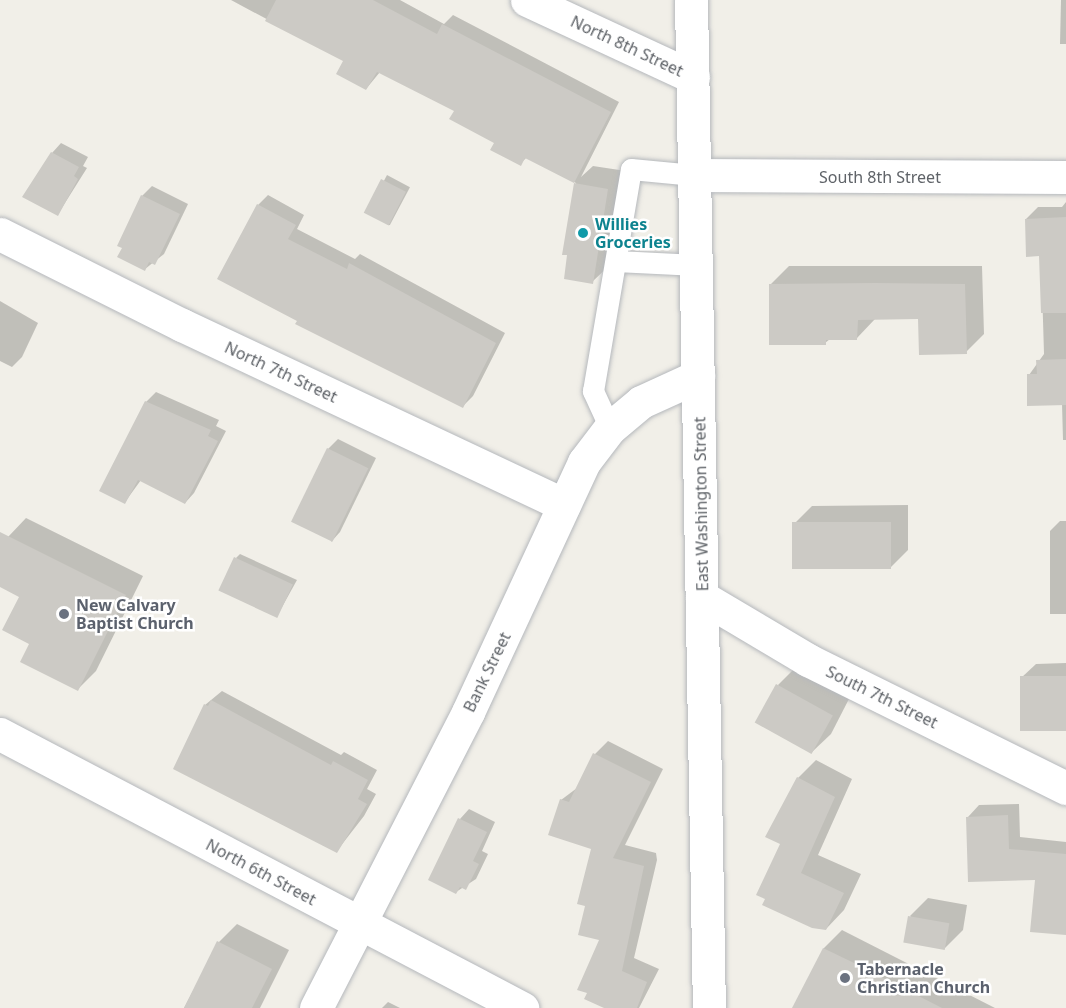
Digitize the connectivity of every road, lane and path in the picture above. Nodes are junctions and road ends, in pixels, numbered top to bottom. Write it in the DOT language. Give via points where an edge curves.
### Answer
graph roads {
  1 [pos="528,0"];
  2 [pos="691,0"];
  3 [pos="693,77"];
  4 [pos="694,175"];
  5 [pos="1066,177"];
  6 [pos="0,234"];
  7 [pos="616,261"];
  8 [pos="696,265"];
  9 [pos="698,376"];
  10 [pos="610,428"];
  11 [pos="564,505"];
  12 [pos="702,597"];
  13 [pos="0,734"];
  14 [pos="1066,788"];
  15 [pos="360,924"];
  16 [pos="316,1008"];
  17 [pos="522,1008"];
  18 [pos="709,1008"];
  1 -- 3 [label="street, North 8th Street"];
  2 -- 3 [label="street, East Washington Street"];
  3 -- 4 [label="street, East Washington Street"];
  4 -- 5 [label="street, South 8th Street"];
  4 -- 7 [label="lane" via="631,169"];
  4 -- 8 [label="street, East Washington Street"];
  6 -- 11 [label="street, North 7th Street"];
  7 -- 8 [label="lane"];
  7 -- 10 [label="lane" via="593,391"];
  8 -- 9 [label="street, East Washington Street"];
  9 -- 10 [label="street, Bank Street" via="641,402"];
  9 -- 12 [label="street, East Washington Street"];
  10 -- 11 [label="street, Bank Street" via="584,462"];
  11 -- 15 [label="street, Bank Street" via="468,712"];
  12 -- 14 [label="street, South 7th Street" via="808,660"];
  12 -- 18 [label="street, East Washington Street"];
  13 -- 15 [label="street, North 6th Street"];
  15 -- 16 [label="street, Bank Street"];
  15 -- 17 [label="street, North 6th Street"];
}
